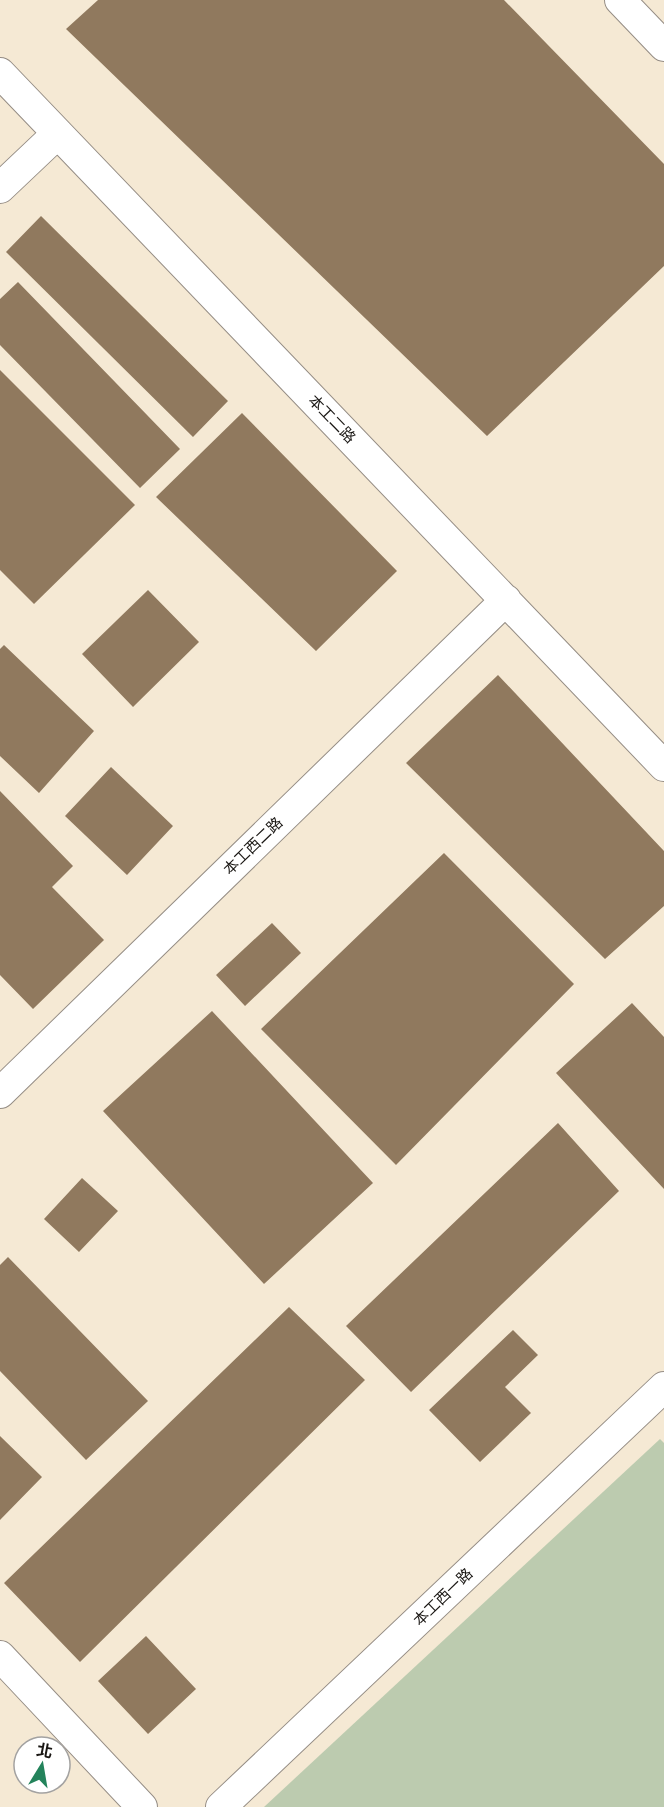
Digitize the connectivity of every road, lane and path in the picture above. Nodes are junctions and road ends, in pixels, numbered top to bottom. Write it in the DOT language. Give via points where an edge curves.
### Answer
graph roads {
  1 [pos="620,0"];
  2 [pos="664,46"];
  3 [pos="0,73"];
  4 [pos="57,134"];
  5 [pos="0,188"];
  6 [pos="506,600"];
  7 [pos="664,766"];
  8 [pos="0,1093"];
  9 [pos="664,1387"];
  10 [pos="0,1656"];
  11 [pos="142,1807"];
  12 [pos="221,1807"];
  1 -- 2 [label="street"];
  3 -- 4 [label="street, 本工二路"];
  4 -- 5 [label="street"];
  4 -- 6 [label="street, 本工二路"];
  6 -- 7 [label="street, 本工二路"];
  6 -- 8 [label="street, 本工西二路"];
  9 -- 12 [label="street, 本工西一路"];
  10 -- 11 [label="street"];
}
